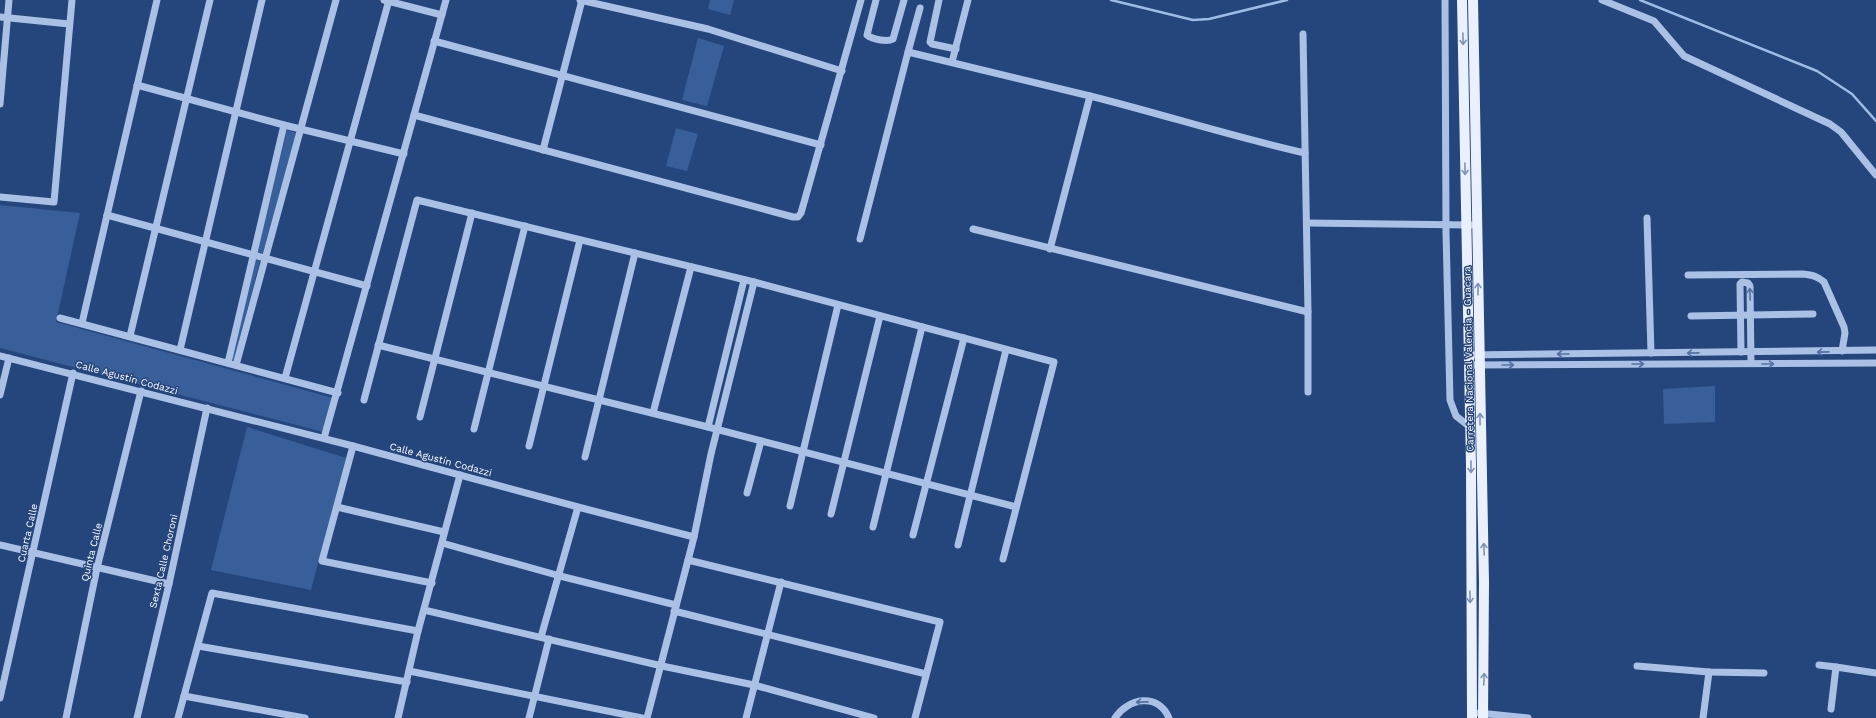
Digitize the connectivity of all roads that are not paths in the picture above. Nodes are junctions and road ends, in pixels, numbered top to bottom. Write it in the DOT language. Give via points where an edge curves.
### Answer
graph roads {
  1 [pos="9,0"];
  2 [pos="72,0"];
  3 [pos="157,0"];
  4 [pos="210,0"];
  5 [pos="262,0"];
  6 [pos="336,0"];
  7 [pos="388,0"];
  8 [pos="446,0"];
  9 [pos="582,0"];
  10 [pos="861,0"];
  11 [pos="876,0"];
  12 [pos="904,0"];
  13 [pos="938,0"];
  14 [pos="968,0"];
  15 [pos="1445,0"];
  16 [pos="1462,0"];
  17 [pos="1472,0"];
  18 [pos="1602,0"];
  19 [pos="920,8"];
  20 [pos="442,15"];
  21 [pos="4,18"];
  22 [pos="69,24"];
  23 [pos="1303,34"];
  24 [pos="434,41"];
  25 [pos="956,49"];
  26 [pos="908,52"];
  27 [pos="952,62"];
  28 [pos="842,70"];
  29 [pos="562,76"];
  30 [pos="137,85"];
  31 [pos="1090,96"];
  32 [pos="186,99"];
  33 [pos="0,104"];
  34 [pos="236,112"];
  35 [pos="414,115"];
  36 [pos="284,125"];
  37 [pos="301,129"];
  38 [pos="351,142"];
  39 [pos="821,145"];
  40 [pos="543,150"];
  41 [pos="1305,153"];
  42 [pos="404,154"];
  43 [pos="1876,175"];
  44 [pos="0,197"];
  45 [pos="472,213"];
  46 [pos="107,215"];
  47 [pos="1646,218"];
  48 [pos="1307,223"];
  49 [pos="1446,224"];
  50 [pos="1471,225"];
  51 [pos="525,226"];
  52 [pos="156,228"];
  53 [pos="973,228"];
  54 [pos="860,239"];
  55 [pos="580,240"];
  56 [pos="205,242"];
  57 [pos="1050,249"];
  58 [pos="635,253"];
  59 [pos="252,254"];
  60 [pos="265,258"];
  61 [pos="691,267"];
  62 [pos="315,272"];
  63 [pos="1688,275"];
  64 [pos="744,280"];
  65 [pos="754,282"];
  66 [pos="367,286"];
  67 [pos="838,305"];
  68 [pos="1308,312"];
  69 [pos="1813,314"];
  70 [pos="1741,315"];
  71 [pos="1751,315"];
  72 [pos="880,316"];
  73 [pos="1692,316"];
  74 [pos="60,318"];
  75 [pos="82,323"];
  76 [pos="922,327"];
  77 [pos="130,336"];
  78 [pos="964,338"];
  79 [pos="378,345"];
  80 [pos="180,350"];
  81 [pos="1006,350"];
  82 [pos="1876,350"];
  83 [pos="1741,352"];
  84 [pos="1751,352"];
  85 [pos="1842,352"];
  86 [pos="1651,353"];
  87 [pos="0,356"];
  88 [pos="9,358"];
  89 [pos="435,359"];
  90 [pos="1468,360"];
  91 [pos="1479,360"];
  92 [pos="228,362"];
  93 [pos="1876,363"];
  94 [pos="1751,364"];
  95 [pos="236,365"];
  96 [pos="488,372"];
  97 [pos="73,373"];
  98 [pos="285,378"];
  99 [pos="544,386"];
  100 [pos="142,391"];
  101 [pos="1308,392"];
  102 [pos="338,393"];
  103 [pos="0,395"];
  104 [pos="364,400"];
  105 [pos="599,400"];
  106 [pos="207,408"];
  107 [pos="653,413"];
  108 [pos="420,417"];
  109 [pos="708,427"];
  110 [pos="1470,427"];
  111 [pos="474,429"];
  112 [pos="717,429"];
  113 [pos="324,438"];
  114 [pos="761,441"];
  115 [pos="353,446"];
  116 [pos="529,446"];
  117 [pos="803,452"];
  118 [pos="585,457"];
  119 [pos="844,462"];
  120 [pos="886,473"];
  121 [pos="460,475"];
  122 [pos="927,484"];
  123 [pos="747,493"];
  124 [pos="970,495"];
  125 [pos="790,506"];
  126 [pos="336,507"];
  127 [pos="578,507"];
  128 [pos="1016,507"];
  129 [pos="831,514"];
  130 [pos="873,526"];
  131 [pos="444,532"];
  132 [pos="913,535"];
  133 [pos="694,537"];
  134 [pos="442,543"];
  135 [pos="0,545"];
  136 [pos="958,545"];
  137 [pos="33,554"];
  138 [pos="1004,558"];
  139 [pos="688,560"];
  140 [pos="97,568"];
  141 [pos="560,576"];
  142 [pos="781,582"];
  143 [pos="432,583"];
  144 [pos="169,584"];
  145 [pos="675,608"];
  146 [pos="424,610"];
  147 [pos="418,631"];
  148 [pos="766,635"];
  149 [pos="545,638"];
  150 [pos="198,646"];
  151 [pos="1819,665"];
  152 [pos="662,666"];
  153 [pos="1637,666"];
  154 [pos="1836,667"];
  155 [pos="409,671"];
  156 [pos="1708,672"];
  157 [pos="1764,672"];
  158 [pos="1876,672"];
  159 [pos="926,674"];
  160 [pos="407,682"];
  161 [pos="754,685"];
  162 [pos="184,696"];
  163 [pos="534,697"];
  164 [pos="0,698"];
  165 [pos="1831,709"];
  166 [pos="1472,715"];
  167 [pos="1483,716"];
  168 [pos="66,718"];
  169 [pos="137,718"];
  170 [pos="178,718"];
  171 [pos="305,718"];
  172 [pos="398,718"];
  173 [pos="529,718"];
  174 [pos="642,718"];
  175 [pos="648,718"];
  176 [pos="746,718"];
  177 [pos="874,718"];
  178 [pos="915,718"];
  179 [pos="1115,718"];
  180 [pos="1169,718"];
  181 [pos="1528,718"];
  182 [pos="1703,718"];
  1 -- 21 [label="street"];
  2 -- 22 [label="street"];
  3 -- 30 [label="street"];
  4 -- 32 [label="street"];
  5 -- 34 [label="street"];
  6 -- 37 [label="street"];
  7 -- 20 [label="street"];
  7 -- 38 [label="street"];
  8 -- 20 [label="street"];
  9 -- 28 [label="street" via="708,29"];
  9 -- 29 [label="street"];
  10 -- 28 [label="street"];
  11 -- 12 [label="street" via="867,35 890,41 894,39"];
  13 -- 25 [label="street" via="930,42"];
  14 -- 25 [label="street"];
  15 -- 49 [label="street"];
  16 -- 50 [label="main road, Carretera Nacional Valencia - Guacara, one-way"];
  17 -- 50 [label="main road, Carretera Nacional Valencia - Guacara"];
  18 -- 43 [label="street" via="1654,21 1684,56 1830,124 1841,132"];
  19 -- 26 [label="street"];
  20 -- 24 [label="street"];
  21 -- 22 [label="street"];
  21 -- 33 [label="street"];
  22 -- 44 [label="street" via="54,202"];
  23 -- 41 [label="street"];
  24 -- 29 [label="street"];
  24 -- 35 [label="street"];
  25 -- 27 [label="street"];
  26 -- 27 [label="street"];
  26 -- 54 [label="street"];
  27 -- 31 [label="street"];
  28 -- 39 [label="street"];
  29 -- 39 [label="street"];
  29 -- 40 [label="street"];
  30 -- 32 [label="street"];
  30 -- 46 [label="street"];
  31 -- 41 [label="street"];
  31 -- 57 [label="street"];
  32 -- 34 [label="street"];
  32 -- 52 [label="street"];
  34 -- 36 [label="street"];
  34 -- 56 [label="street"];
  35 -- 40 [label="street"];
  35 -- 42 [label="street"];
  36 -- 37 [label="street"];
  36 -- 59 [label="street"];
  37 -- 38 [label="street"];
  37 -- 60 [label="street"];
  38 -- 42 [label="street"];
  38 -- 62 [label="street"];
  39 -- 40 [label="street" via="801,213 793,218"];
  41 -- 48 [label="street"];
  42 -- 66 [label="street"];
  45 -- 51 [label="street"];
  45 -- 79 [label="street" via="417,200"];
  45 -- 89 [label="street"];
  46 -- 52 [label="street"];
  46 -- 75 [label="street"];
  47 -- 86 [label="street"];
  48 -- 49 [label="street"];
  48 -- 68 [label="street"];
  49 -- 50 [label="street"];
  49 -- 110 [label="street" via="1450,400 1456,416"];
  50 -- 90 [label="main road, Carretera Nacional Valencia - Guacara"];
  91 -- 50 [label="main road, Carretera Nacional Valencia - Guacara, one-way" via="1479,259"];
  51 -- 55 [label="street"];
  51 -- 96 [label="street"];
  52 -- 56 [label="street"];
  52 -- 77 [label="street"];
  53 -- 57 [label="street"];
  55 -- 58 [label="street"];
  55 -- 99 [label="street"];
  56 -- 59 [label="street"];
  56 -- 80 [label="street"];
  57 -- 68 [label="street"];
  58 -- 61 [label="street"];
  58 -- 105 [label="street"];
  59 -- 60 [label="street"];
  59 -- 92 [label="street"];
  60 -- 62 [label="street"];
  60 -- 95 [label="street"];
  61 -- 64 [label="street"];
  61 -- 107 [label="street"];
  62 -- 66 [label="street"];
  62 -- 98 [label="street"];
  63 -- 85 [label="street" via="1803,274 1819,278 1824,282 1845,330"];
  64 -- 65 [label="street"];
  64 -- 109 [label="street"];
  65 -- 67 [label="street"];
  65 -- 112 [label="street"];
  66 -- 102 [label="street"];
  67 -- 72 [label="street"];
  67 -- 117 [label="street"];
  68 -- 101 [label="street"];
  69 -- 71 [label="street"];
  70 -- 71 [label="street"];
  71 -- 70 [label="street, one-way" via="1750,286 1742,282"];
  70 -- 73 [label="street"];
  70 -- 83 [label="street"];
  71 -- 84 [label="street"];
  72 -- 76 [label="street"];
  72 -- 119 [label="street"];
  74 -- 75 [label="street"];
  75 -- 77 [label="street"];
  76 -- 78 [label="street"];
  76 -- 120 [label="street"];
  77 -- 80 [label="street"];
  78 -- 81 [label="street"];
  78 -- 122 [label="street"];
  79 -- 89 [label="street"];
  79 -- 104 [label="street"];
  80 -- 92 [label="street"];
  81 -- 124 [label="street"];
  81 -- 128 [label="street" via="1054,362"];
  82 -- 85 [label="street"];
  83 -- 84 [label="street"];
  83 -- 86 [label="street, one-way"];
  85 -- 84 [label="street, one-way"];
  84 -- 94 [label="street"];
  86 -- 91 [label="street, one-way"];
  87 -- 88 [label="street, Calle Agustín Codazzi"];
  88 -- 97 [label="street, Calle Agustín Codazzi"];
  88 -- 103 [label="street"];
  89 -- 96 [label="street"];
  89 -- 108 [label="street"];
  90 -- 91 [label="street"];
  90 -- 110 [label="main road, Carretera Nacional Valencia - Guacara"];
  91 -- 94 [label="street, one-way"];
  167 -- 91 [label="main road, Carretera Nacional Valencia - Guacara, one-way" via="1484,582"];
  92 -- 95 [label="street"];
  94 -- 93 [label="street, one-way"];
  95 -- 98 [label="street"];
  96 -- 99 [label="street"];
  96 -- 111 [label="street"];
  97 -- 100 [label="street, Calle Agustín Codazzi"];
  97 -- 137 [label="street, Cuarta Calle"];
  98 -- 102 [label="street"];
  99 -- 105 [label="street"];
  99 -- 116 [label="street"];
  100 -- 106 [label="street, Calle Agustín Codazzi"];
  100 -- 140 [label="street, Quinta Calle"];
  102 -- 113 [label="street"];
  105 -- 107 [label="street"];
  105 -- 118 [label="street"];
  106 -- 113 [label="street, Calle Agustín Codazzi"];
  106 -- 144 [label="street, Sexta Calle Choroni"];
  107 -- 109 [label="street"];
  109 -- 112 [label="street"];
  110 -- 166 [label="main road, Carretera Nacional Valencia - Guacara, one-way"];
  112 -- 114 [label="street"];
  112 -- 133 [label="street"];
  113 -- 115 [label="street, Calle Agustín Codazzi"];
  114 -- 117 [label="street"];
  114 -- 123 [label="street"];
  115 -- 121 [label="street, Calle Agustín Codazzi"];
  115 -- 126 [label="street"];
  117 -- 119 [label="street"];
  117 -- 125 [label="street"];
  119 -- 120 [label="street"];
  119 -- 129 [label="street"];
  120 -- 122 [label="street"];
  120 -- 130 [label="street"];
  121 -- 127 [label="street, Calle Agustín Codazzi"];
  121 -- 131 [label="street"];
  122 -- 124 [label="street"];
  122 -- 132 [label="street"];
  124 -- 128 [label="street"];
  124 -- 136 [label="street"];
  126 -- 131 [label="street"];
  126 -- 143 [label="street" via="322,561"];
  127 -- 133 [label="street, Calle Agustín Codazzi"];
  127 -- 141 [label="street"];
  128 -- 138 [label="street"];
  131 -- 134 [label="street"];
  133 -- 139 [label="street"];
  134 -- 141 [label="street"];
  134 -- 143 [label="street"];
  135 -- 137 [label="street"];
  137 -- 140 [label="street"];
  137 -- 164 [label="street, Cuarta Calle"];
  139 -- 142 [label="street"];
  139 -- 145 [label="street"];
  140 -- 144 [label="street"];
  140 -- 168 [label="street, Quinta Calle"];
  141 -- 145 [label="street"];
  141 -- 149 [label="street"];
  142 -- 148 [label="street"];
  142 -- 159 [label="street" via="940,622"];
  143 -- 146 [label="street"];
  144 -- 169 [label="street, Sexta Calle Choroni"];
  145 -- 148 [label="street"];
  145 -- 152 [label="street"];
  146 -- 147 [label="street"];
  146 -- 149 [label="street"];
  147 -- 150 [label="street" via="212,593"];
  147 -- 155 [label="street"];
  148 -- 159 [label="street"];
  148 -- 161 [label="street"];
  149 -- 152 [label="street"];
  149 -- 163 [label="street"];
  150 -- 160 [label="street"];
  150 -- 162 [label="street"];
  151 -- 154 [label="street"];
  152 -- 161 [label="street"];
  152 -- 175 [label="street"];
  153 -- 156 [label="street"];
  154 -- 158 [label="street"];
  154 -- 165 [label="street"];
  155 -- 160 [label="street"];
  155 -- 163 [label="street"];
  156 -- 157 [label="street"];
  156 -- 182 [label="street"];
  159 -- 178 [label="street"];
  160 -- 172 [label="street"];
  161 -- 176 [label="street"];
  161 -- 177 [label="street"];
  162 -- 170 [label="street"];
  162 -- 171 [label="street"];
  163 -- 173 [label="street"];
  163 -- 174 [label="street"];
  166 -- 167 [label="street"];
  167 -- 181 [label="street"];
  180 -- 179 [label="street, one-way" via="1161,707 1140,700 1129,703"];
}
